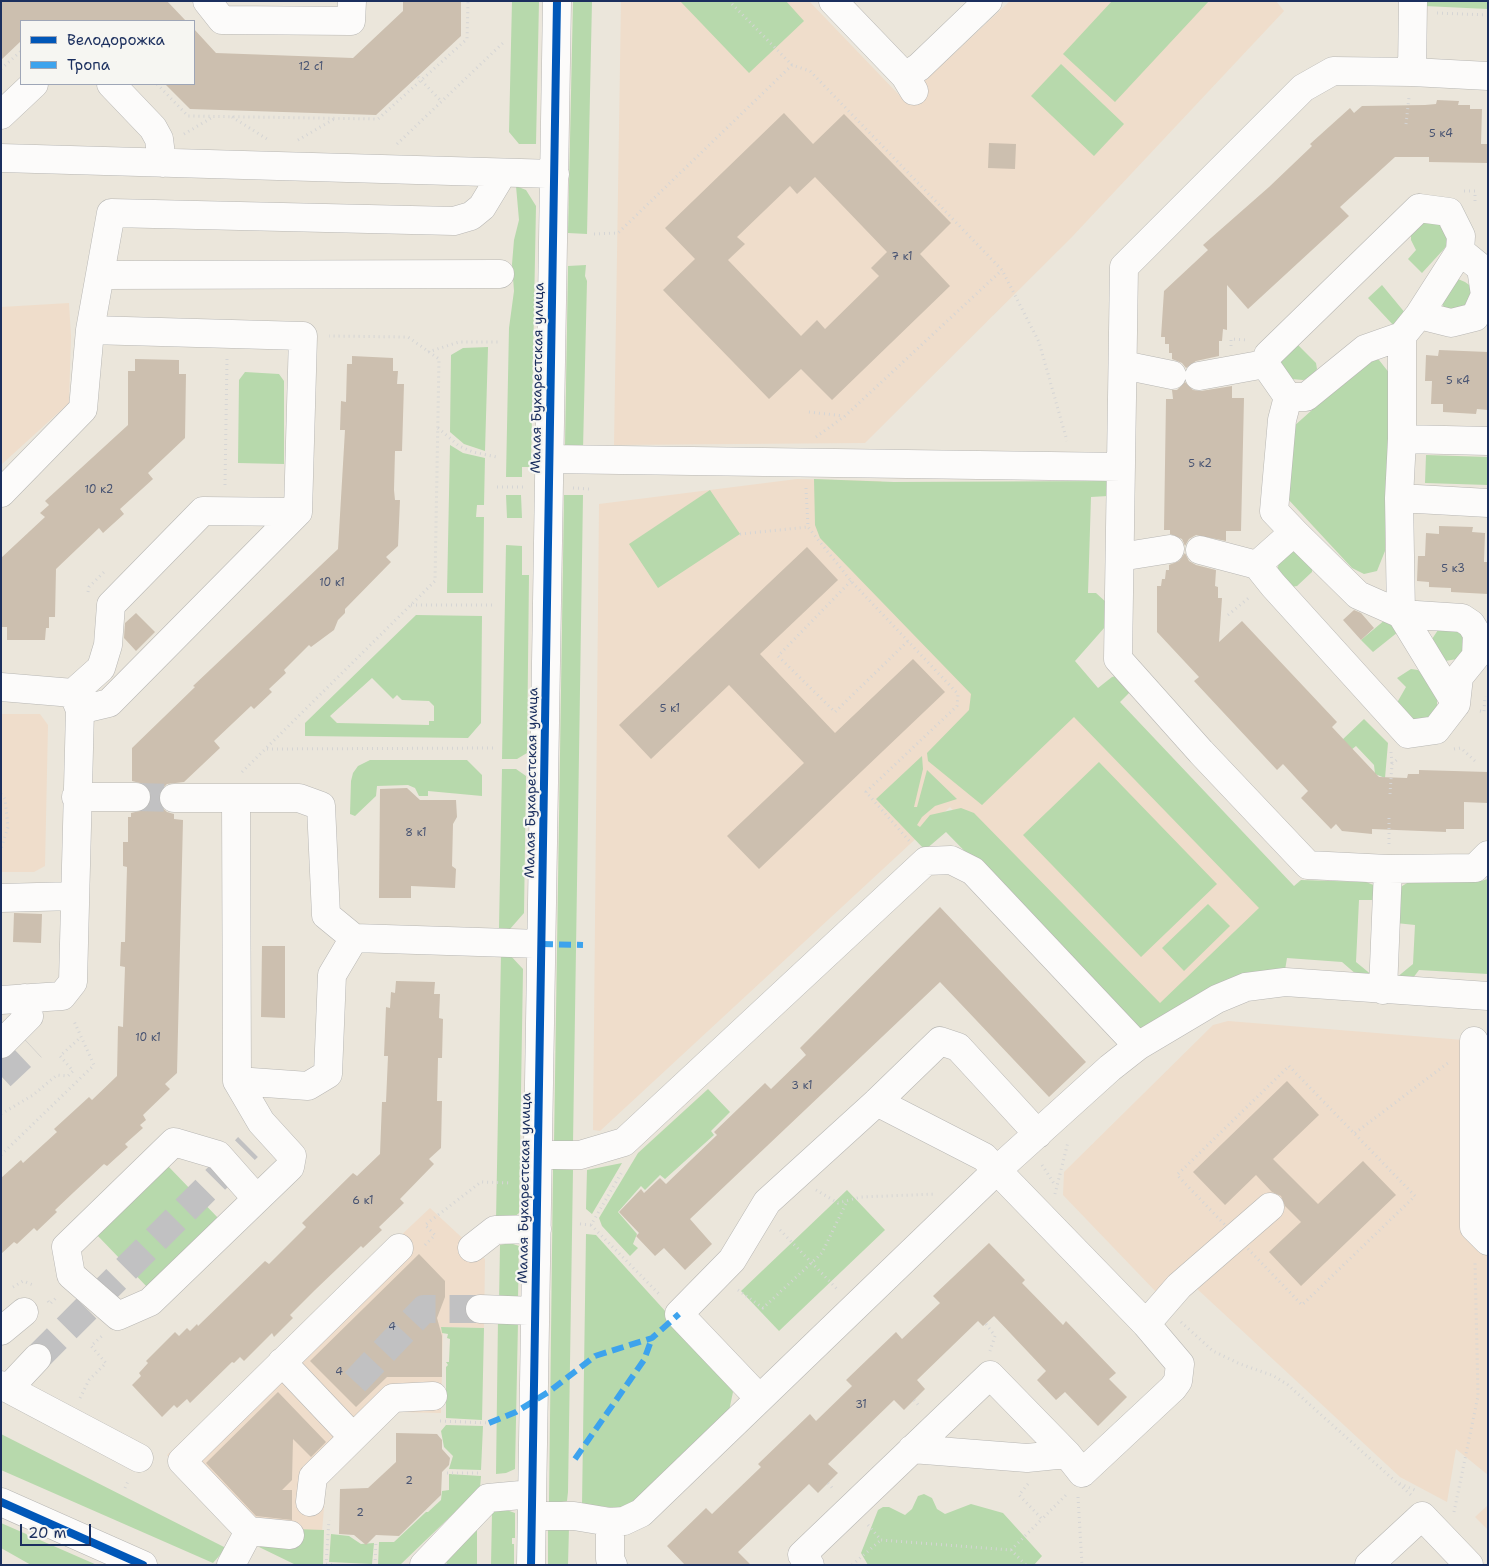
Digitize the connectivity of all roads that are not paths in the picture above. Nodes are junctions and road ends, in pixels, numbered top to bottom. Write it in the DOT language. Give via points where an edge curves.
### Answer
graph roads {
  1 [pos="207,1"];
  2 [pos="352,1"];
  3 [pos="557,1"];
  4 [pos="833,1"];
  5 [pos="988,1"];
  6 [pos="1422,7"];
  7 [pos="1412,72"];
  8 [pos="1488,76"];
  9 [pos="33,85"];
  10 [pos="112,85"];
  11 [pos="1,115"];
  12 [pos="1,158"];
  13 [pos="162,163"];
  14 [pos="502,174"];
  15 [pos="554,174"];
  16 [pos="1460,251"];
  17 [pos="500,274"];
  18 [pos="100,275"];
  19 [pos="1410,325"];
  20 [pos="90,330"];
  21 [pos="1264,364"];
  22 [pos="1122,365"];
  23 [pos="1288,397"];
  24 [pos="1402,439"];
  25 [pos="1488,441"];
  26 [pos="549,459"];
  27 [pos="1121,467"];
  28 [pos="1,493"];
  29 [pos="1399,498"];
  30 [pos="1488,503"];
  31 [pos="1274,511"];
  32 [pos="298,512"];
  33 [pos="1294,532"];
  34 [pos="1170,549"];
  35 [pos="1200,550"];
  36 [pos="1120,557"];
  37 [pos="1264,559"];
  38 [pos="1401,614"];
  39 [pos="1,687"];
  40 [pos="77,702"];
  41 [pos="1456,704"];
  42 [pos="76,797"];
  43 [pos="136,798"];
  44 [pos="174,798"];
  45 [pos="236,798"];
  46 [pos="1488,855"];
  47 [pos="1388,869"];
  48 [pos="74,896"];
  49 [pos="1,898"];
  50 [pos="354,938"];
  51 [pos="542,944"];
  52 [pos="1383,990"];
  53 [pos="1488,996"];
  54 [pos="13,999"];
  55 [pos="1474,1042"];
  56 [pos="1,1044"];
  57 [pos="1138,1046"];
  58 [pos="237,1081"];
  59 [pos="877,1102"];
  60 [pos="1038,1134"];
  61 [pos="538,1155"];
  62 [pos="996,1171"];
  63 [pos="256,1198"];
  64 [pos="1270,1207"];
  65 [pos="537,1229"];
  66 [pos="1481,1234"];
  67 [pos="410,1248"];
  68 [pos="472,1248"];
  69 [pos="480,1309"];
  70 [pos="535,1311"];
  71 [pos="24,1312"];
  72 [pos="1154,1314"];
  73 [pos="1,1331"];
  74 [pos="37,1358"];
  75 [pos="282,1362"];
  76 [pos="4,1387"];
  77 [pos="759,1398"];
  78 [pos="435,1409"];
  79 [pos="352,1436"];
  80 [pos="912,1449"];
  81 [pos="139,1458"];
  82 [pos="1075,1472"];
  83 [pos="1,1502"];
  84 [pos="310,1502"];
  85 [pos="532,1505"];
  86 [pos="610,1522"];
  87 [pos="249,1531"];
  88 [pos="290,1535"];
  89 [pos="143,1565"];
  90 [pos="231,1565"];
  91 [pos="424,1565"];
  92 [pos="531,1565"];
  93 [pos="614,1565"];
  94 [pos="810,1565"];
  95 [pos="1370,1565"];
  96 [pos="1469,1565"];
  1 -- 2 [label="street" via="222,20 350,21"];
  3 -- 15 [label="street, Малая Бухарестская улица"];
  4 -- 5 [label="street" via="910,83 919,67"];
  6 -- 7 [label="street"];
  7 -- 8 [label="street"];
  7 -- 22 [label="street" via="1333,71 1303,88 1130,260 1124,267"];
  9 -- 11 [label="street"];
  10 -- 13 [label="street" via="153,128 160,139"];
  12 -- 13 [label="street"];
  13 -- 14 [label="street"];
  14 -- 15 [label="street"];
  14 -- 18 [label="street" via="482,207 471,216 454,221 111,213"];
  15 -- 26 [label="street, Малая Бухарестская улица"];
  16 -- 19 [label="street"];
  16 -- 19 [label="street" via="1481,268 1485,295 1475,317"];
  16 -- 21 [label="street" via="1461,236 1449,212 1420,208 1268,355"];
  17 -- 18 [label="street"];
  18 -- 20 [label="street"];
  19 -- 23 [label="street" via="1365,349 1306,397"];
  19 -- 24 [label="street"];
  20 -- 28 [label="street" via="83,409"];
  20 -- 32 [label="street" via="303,336"];
  21 -- 22 [label="street" via="1185,376"];
  21 -- 23 [label="street"];
  22 -- 27 [label="street"];
  23 -- 31 [label="street" via="1282,420"];
  24 -- 25 [label="street"];
  24 -- 29 [label="street"];
  26 -- 27 [label="street"];
  26 -- 51 [label="street, Малая Бухарестская улица"];
  27 -- 36 [label="street"];
  29 -- 30 [label="street"];
  29 -- 38 [label="street"];
  31 -- 33 [label="street"];
  31 -- 37 [label="street"];
  32 -- 40 [label="street" via="109,703"];
  32 -- 40 [label="street" via="203,511 111,605 108,645 101,668"];
  33 -- 37 [label="street"];
  33 -- 38 [label="street" via="1358,595"];
  34 -- 36 [label="street"];
  35 -- 37 [label="street"];
  36 -- 47 [label="street" via="1118,659 1308,865"];
  37 -- 41 [label="street" via="1279,592 1408,734 1436,730"];
  38 -- 41 [label="street"];
  38 -- 41 [label="street" via="1462,618 1471,624 1477,634 1476,656 1459,677"];
  39 -- 40 [label="street"];
  40 -- 42 [label="street"];
  42 -- 43 [label="street"];
  42 -- 48 [label="street"];
  44 -- 45 [label="street"];
  45 -- 50 [label="street" via="299,798 321,806 326,915"];
  45 -- 58 [label="street"];
  46 -- 47 [label="street" via="1476,868"];
  47 -- 52 [label="street"];
  48 -- 49 [label="street"];
  48 -- 54 [label="street" via="72,982 62,996"];
  50 -- 51 [label="street"];
  50 -- 58 [label="street" via="332,975 328,1074 308,1086"];
  51 -- 61 [label="street, Малая Бухарестская улица"];
  52 -- 53 [label="street"];
  52 -- 57 [label="street" via="1285,982 1246,986 1217,999"];
  54 -- 56 [label="street" via="29,1016"];
  55 -- 66 [label="street"];
  57 -- 60 [label="street"];
  57 -- 61 [label="street" via="973,871 951,860 926,861 624,1142 580,1155"];
  58 -- 63 [label="street" via="261,1122 292,1156 290,1167"];
  59 -- 60 [label="street" via="940,1041 958,1047"];
  59 -- 62 [label="street" via="984,1157"];
  59 -- 77 [label="street" via="767,1202 732,1260 679,1314"];
  60 -- 62 [label="street"];
  61 -- 65 [label="street, Малая Бухарестская улица"];
  62 -- 72 [label="street"];
  62 -- 77 [label="street"];
  63 -- 63 [label="street" via="150,1302 118,1316 71,1275 66,1247 174,1142 218,1155"];
  64 -- 72 [label="street" via="1179,1286"];
  65 -- 68 [label="street" via="495,1230"];
  65 -- 70 [label="street, Малая Бухарестская улица"];
  67 -- 75 [label="street"];
  69 -- 70 [label="street"];
  70 -- 85 [label="street, Малая Бухарестская улица"];
  71 -- 73 [label="street"];
  72 -- 82 [label="street" via="1180,1364 1178,1381"];
  74 -- 76 [label="street"];
  75 -- 79 [label="street"];
  75 -- 87 [label="street" via="182,1460"];
  76 -- 81 [label="street"];
  77 -- 86 [label="street" via="642,1513 624,1521"];
  78 -- 79 [label="street" via="393,1398"];
  79 -- 84 [label="street" via="312,1477"];
  80 -- 82 [label="street" via="1027,1458"];
  80 -- 82 [label="street" via="990,1375"];
  80 -- 94 [label="street" via="802,1555"];
  83 -- 89 [label="street"];
  85 -- 86 [label="street"];
  85 -- 91 [label="street" via="488,1498"];
  85 -- 92 [label="street, Малая Бухарестская улица"];
  86 -- 93 [label="street" via="610,1559"];
  87 -- 88 [label="street"];
  87 -- 90 [label="street"];
  95 -- 96 [label="street" via="1422,1516"];
}
